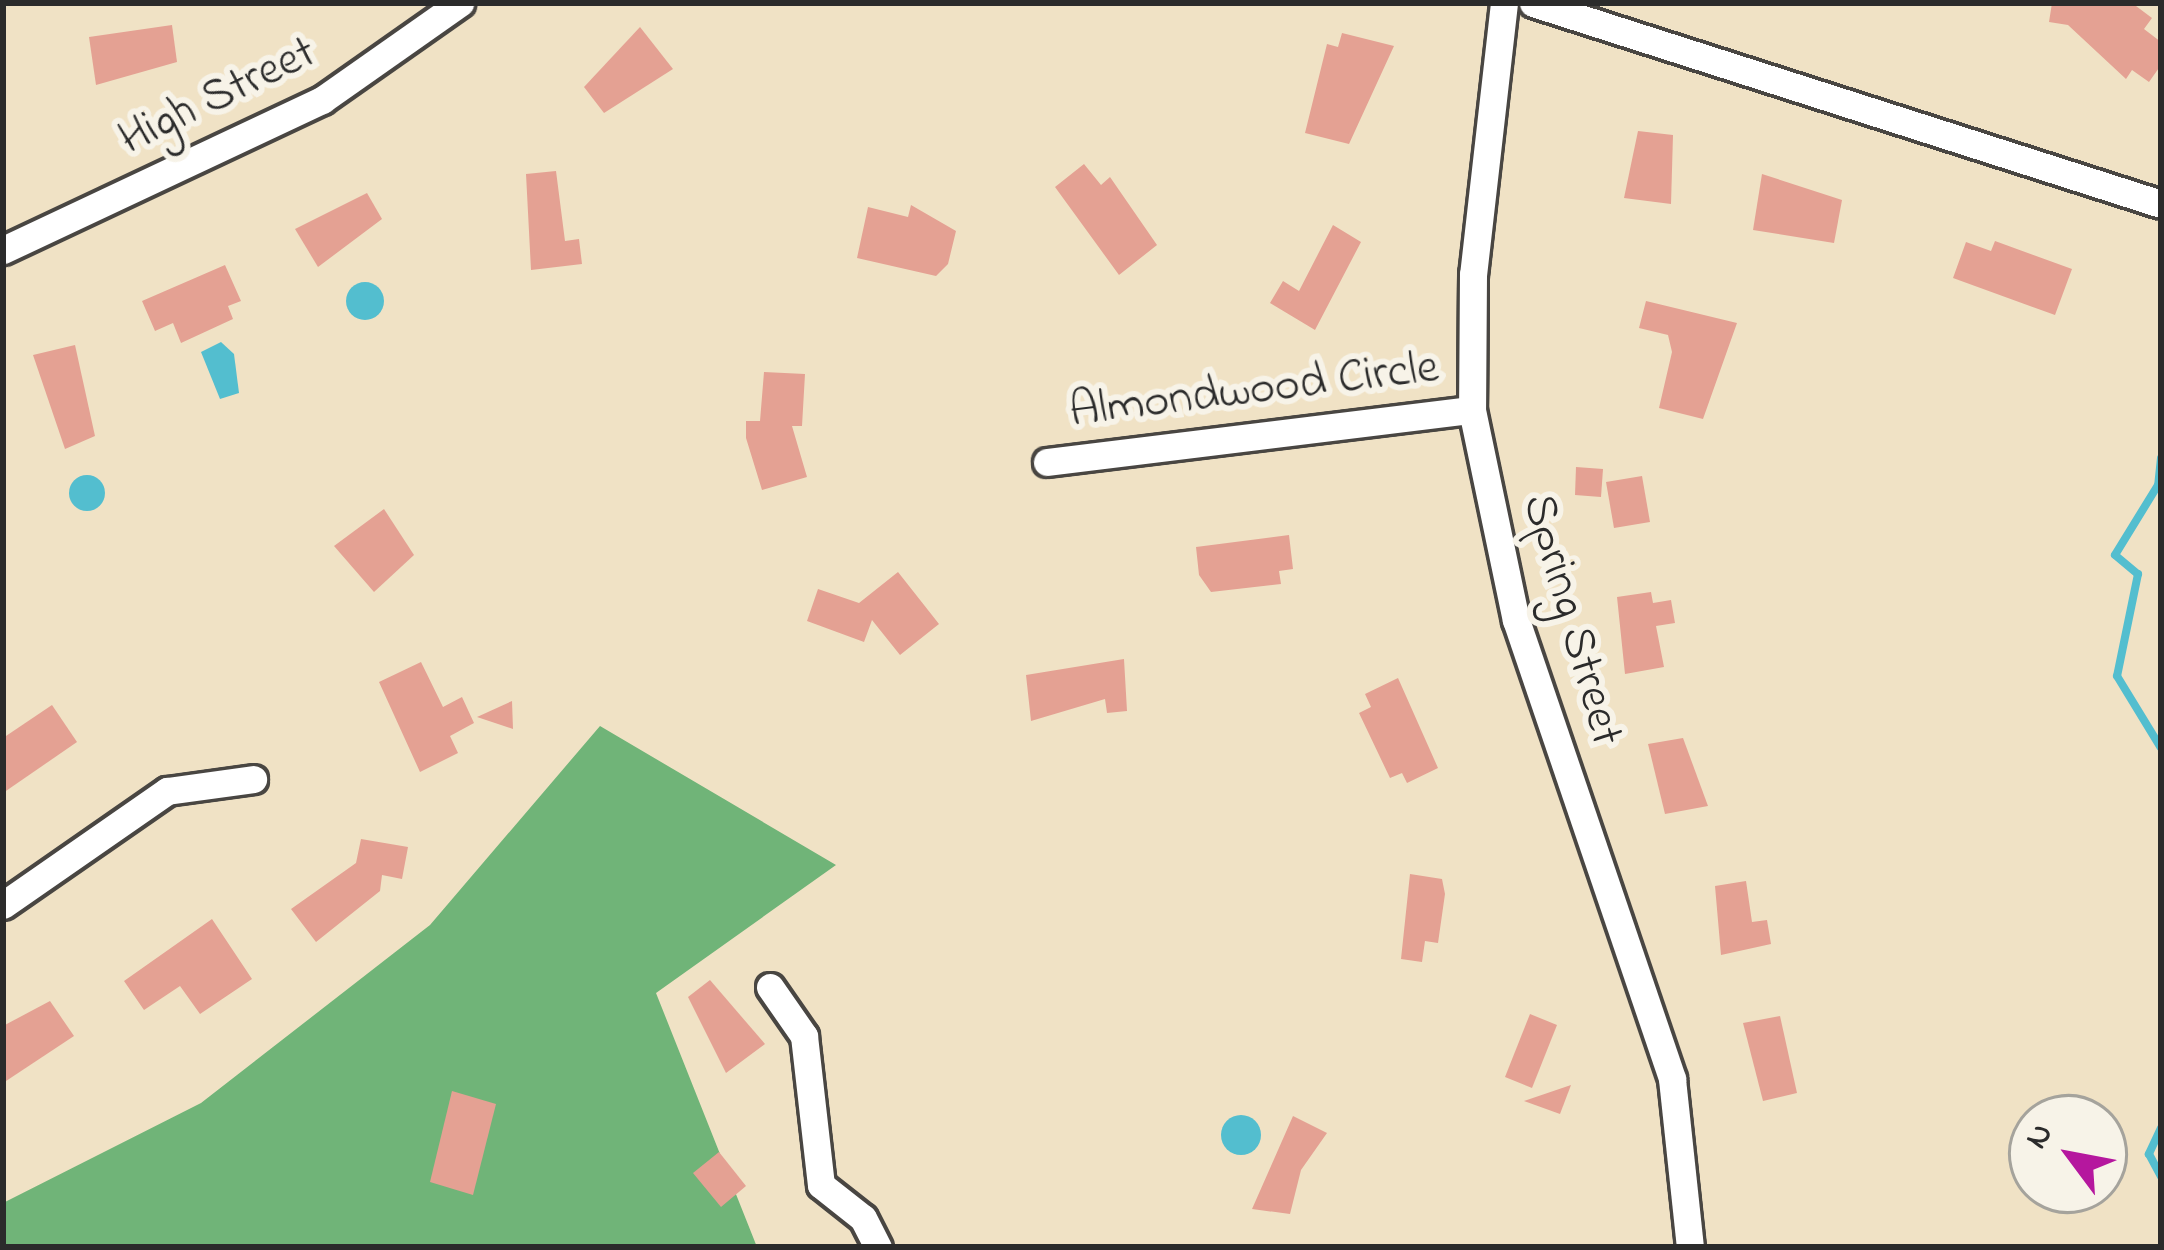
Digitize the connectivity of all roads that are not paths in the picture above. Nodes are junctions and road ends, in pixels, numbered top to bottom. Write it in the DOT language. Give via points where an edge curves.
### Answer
graph roads {
  1 [pos="460,3"];
  2 [pos="1504,3"];
  3 [pos="1533,3"];
  4 [pos="2161,204"];
  5 [pos="3,250"];
  6 [pos="1472,410"];
  7 [pos="1047,462"];
  8 [pos="253,779"];
  9 [pos="3,905"];
  10 [pos="770,987"];
  11 [pos="878,1247"];
  12 [pos="1690,1247"];
  1 -- 5 [label="street, High Street" via="322,100"];
  2 -- 6 [label="street, Spring Street" via="1473,274"];
  3 -- 4 [label="street"];
  6 -- 7 [label="street, Almondwood Circle"];
  6 -- 12 [label="street, Spring Street" via="1516,620 1672,1078"];
  8 -- 9 [label="street" via="167,791"];
  10 -- 11 [label="street" via="804,1036 821,1185 863,1218"];
}
